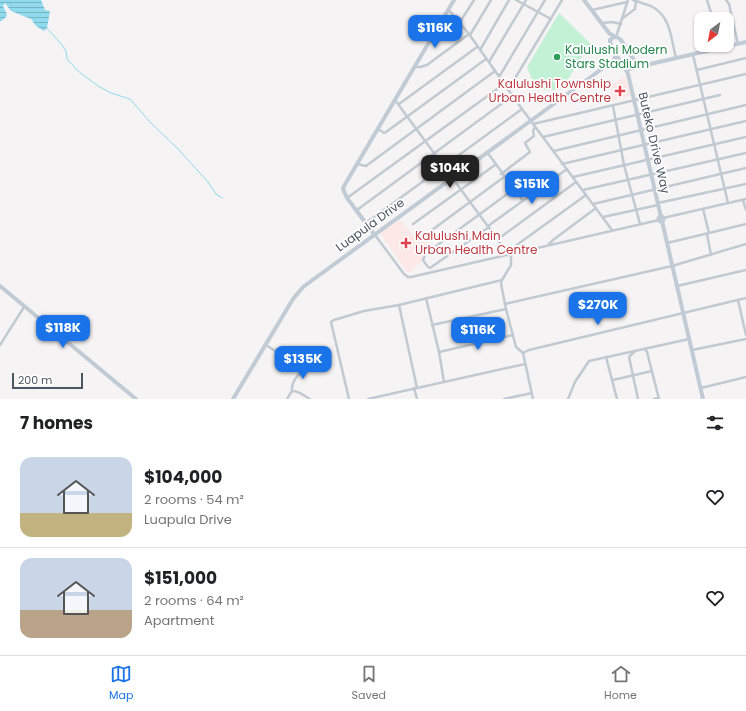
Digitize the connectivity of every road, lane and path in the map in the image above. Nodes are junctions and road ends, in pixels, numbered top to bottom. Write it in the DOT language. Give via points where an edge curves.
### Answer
graph roads {
  1 [pos="474,0"];
  2 [pos="491,0"];
  3 [pos="509,0"];
  4 [pos="516,0"];
  5 [pos="526,0"];
  6 [pos="545,0"];
  7 [pos="562,0"];
  8 [pos="584,0"];
  9 [pos="634,0"];
  10 [pos="706,0"];
  11 [pos="726,0"];
  12 [pos="451,1"];
  13 [pos="628,1"];
  14 [pos="524,4"];
  15 [pos="448,9"];
  16 [pos="592,10"];
  17 [pos="538,11"];
  18 [pos="710,12"];
  19 [pos="623,18"];
  20 [pos="551,19"];
  21 [pos="461,23"];
  22 [pos="601,23"];
  23 [pos="621,24"];
  24 [pos="609,33"];
  25 [pos="469,35"];
  26 [pos="615,37"];
  27 [pos="610,41"];
  28 [pos="429,42"];
  29 [pos="746,42"];
  30 [pos="738,44"];
  31 [pos="734,45"];
  32 [pos="477,46"];
  33 [pos="480,50"];
  34 [pos="704,52"];
  35 [pos="616,54"];
  36 [pos="693,55"];
  37 [pos="746,58"];
  38 [pos="486,59"];
  39 [pos="677,59"];
  40 [pos="614,60"];
  41 [pos="621,60"];
  42 [pos="489,62"];
  43 [pos="636,63"];
  44 [pos="643,66"];
  45 [pos="414,68"];
  46 [pos="630,68"];
  47 [pos="697,70"];
  48 [pos="495,71"];
  49 [pos="746,74"];
  50 [pos="499,77"];
  51 [pos="504,84"];
  52 [pos="701,85"];
  53 [pos="508,90"];
  54 [pos="720,95"];
  55 [pos="512,96"];
  56 [pos="394,100"];
  57 [pos="634,100"];
  58 [pos="704,100"];
  59 [pos="399,104"];
  60 [pos="746,105"];
  61 [pos="613,106"];
  62 [pos="522,109"];
  63 [pos="708,114"];
  64 [pos="637,115"];
  65 [pos="407,117"];
  66 [pos="615,120"];
  67 [pos="746,121"];
  68 [pos="533,124"];
  69 [pos="378,129"];
  70 [pos="416,129"];
  71 [pos="711,129"];
  72 [pos="640,130"];
  73 [pos="618,135"];
  74 [pos="543,136"];
  75 [pos="746,137"];
  76 [pos="426,141"];
  77 [pos="714,144"];
  78 [pos="644,145"];
  79 [pos="621,150"];
  80 [pos="553,151"];
  81 [pos="487,152"];
  82 [pos="434,153"];
  83 [pos="746,153"];
  84 [pos="647,159"];
  85 [pos="718,159"];
  86 [pos="357,164"];
  87 [pos="562,164"];
  88 [pos="495,165"];
  89 [pos="624,165"];
  90 [pos="444,166"];
  91 [pos="746,168"];
  92 [pos="567,169"];
  93 [pos="721,173"];
  94 [pos="501,174"];
  95 [pos="651,174"];
  96 [pos="504,177"];
  97 [pos="572,177"];
  98 [pos="452,178"];
  99 [pos="628,180"];
  100 [pos="576,182"];
  101 [pos="746,184"];
  102 [pos="514,189"];
  103 [pos="654,189"];
  104 [pos="724,189"];
  105 [pos="460,190"];
  106 [pos="582,190"];
  107 [pos="631,194"];
  108 [pos="586,195"];
  109 [pos="348,198"];
  110 [pos="744,199"];
  111 [pos="523,201"];
  112 [pos="470,202"];
  113 [pos="728,203"];
  114 [pos="593,204"];
  115 [pos="658,204"];
  116 [pos="596,208"];
  117 [pos="703,209"];
  118 [pos="357,210"];
  119 [pos="636,210"];
  120 [pos="746,210"];
  121 [pos="479,214"];
  122 [pos="603,217"];
  123 [pos="661,219"];
  124 [pos="366,222"];
  125 [pos="413,224"];
  126 [pos="640,224"];
  127 [pos="746,224"];
  128 [pos="488,227"];
  129 [pos="432,230"];
  130 [pos="612,230"];
  131 [pos="374,234"];
  132 [pos="708,234"];
  133 [pos="498,239"];
  134 [pos="667,243"];
  135 [pos="746,244"];
  136 [pos="548,245"];
  137 [pos="509,254"];
  138 [pos="711,255"];
  139 [pos="672,266"];
  140 [pos="429,268"];
  141 [pos="746,270"];
  142 [pos="428,273"];
  143 [pos="502,280"];
  144 [pos="0,286"];
  145 [pos="677,286"];
  146 [pos="426,298"];
  147 [pos="746,298"];
  148 [pos="738,300"];
  149 [pos="505,304"];
  150 [pos="399,305"];
  151 [pos="24,307"];
  152 [pos="506,309"];
  153 [pos="683,313"];
  154 [pos="432,325"];
  155 [pos="513,335"];
  156 [pos="746,335"];
  157 [pos="689,339"];
  158 [pos="746,339"];
  159 [pos="0,345"];
  160 [pos="266,345"];
  161 [pos="654,346"];
  162 [pos="645,349"];
  163 [pos="691,350"];
  164 [pos="636,351"];
  165 [pos="439,352"];
  166 [pos="523,353"];
  167 [pos="648,354"];
  168 [pos="606,357"];
  169 [pos="286,358"];
  170 [pos="525,364"];
  171 [pos="305,368"];
  172 [pos="652,371"];
  173 [pos="633,376"];
  174 [pos="746,377"];
  175 [pos="613,380"];
  176 [pos="444,382"];
  177 [pos="416,388"];
  178 [pos="700,388"];
  179 [pos="292,391"];
  180 [pos="532,393"];
  181 [pos="659,398"];
  182 [pos="136,399"];
  183 [pos="233,399"];
  184 [pos="287,399"];
  185 [pos="310,399"];
  186 [pos="349,399"];
  187 [pos="368,399"];
  188 [pos="417,399"];
  189 [pos="504,399"];
  190 [pos="533,399"];
  191 [pos="568,399"];
  192 [pos="617,399"];
  193 [pos="638,399"];
  194 [pos="654,399"];
  195 [pos="703,399"];
  1 -- 21 [label="street"];
  2 -- 25 [label="street"];
  3 -- 33 [label="street"];
  4 -- 14 [label="street"];
  5 -- 14 [label="street"];
  6 -- 17 [label="street"];
  7 -- 20 [label="street"];
  8 -- 16 [label="street"];
  9 -- 19 [label="street" via="635,9"];
  9 -- 39 [label="street" via="651,6 666,20"];
  10 -- 18 [label="street"];
  11 -- 30 [label="street"];
  12 -- 15 [label="street"];
  13 -- 16 [label="street"];
  13 -- 19 [label="street"];
  14 -- 17 [label="street"];
  14 -- 42 [label="street"];
  15 -- 21 [label="street"];
  15 -- 28 [label="street"];
  16 -- 22 [label="street"];
  17 -- 20 [label="street"];
  17 -- 50 [label="street"];
  19 -- 23 [label="street"];
  20 -- 53 [label="street"];
  21 -- 25 [label="street"];
  21 -- 28 [label="street" via="440,38"];
  22 -- 23 [label="street"];
  22 -- 24 [label="street"];
  23 -- 26 [label="street"];
  24 -- 26 [label="street"];
  24 -- 27 [label="street"];
  25 -- 32 [label="street"];
  25 -- 45 [label="street" via="427,65"];
  26 -- 27 [label="street"];
  26 -- 43 [label="street" via="621,40"];
  27 -- 35 [label="street"];
  28 -- 45 [label="street"];
  29 -- 30 [label="street"];
  30 -- 31 [label="street"];
  32 -- 33 [label="street"];
  32 -- 59 [label="street"];
  33 -- 38 [label="street"];
  34 -- 36 [label="street"];
  35 -- 40 [label="street"];
  35 -- 41 [label="street"];
  36 -- 39 [label="street"];
  36 -- 47 [label="street"];
  37 -- 47 [label="street"];
  38 -- 42 [label="street"];
  38 -- 65 [label="street"];
  39 -- 44 [label="street"];
  40 -- 41 [label="street"];
  40 -- 68 [label="street, Luapula Drive"];
  41 -- 46 [label="street"];
  42 -- 48 [label="street"];
  43 -- 44 [label="street"];
  43 -- 46 [label="street, Buteko Drive Way"];
  44 -- 46 [label="street"];
  45 -- 56 [label="street"];
  46 -- 57 [label="street, Buteko Drive Way" via="628,74"];
  47 -- 52 [label="street"];
  48 -- 50 [label="street"];
  48 -- 70 [label="street"];
  49 -- 52 [label="street"];
  50 -- 51 [label="street"];
  51 -- 53 [label="street"];
  51 -- 76 [label="street"];
  52 -- 57 [label="street"];
  52 -- 58 [label="street"];
  53 -- 55 [label="street"];
  54 -- 58 [label="street"];
  55 -- 62 [label="street"];
  55 -- 82 [label="street"];
  56 -- 59 [label="street"];
  56 -- 69 [label="street"];
  57 -- 61 [label="street"];
  57 -- 64 [label="street, Buteko Drive Way"];
  58 -- 63 [label="street"];
  58 -- 64 [label="street"];
  59 -- 65 [label="street"];
  60 -- 63 [label="street"];
  61 -- 66 [label="street"];
  61 -- 68 [label="street"];
  62 -- 68 [label="street"];
  62 -- 90 [label="street"];
  63 -- 71 [label="street"];
  63 -- 72 [label="street"];
  64 -- 66 [label="street"];
  64 -- 72 [label="street, Buteko Drive Way"];
  65 -- 69 [label="street" via="385,133"];
  65 -- 70 [label="street"];
  66 -- 73 [label="street"];
  66 -- 74 [label="street"];
  67 -- 71 [label="street"];
  68 -- 74 [label="street"];
  68 -- 81 [label="street, Luapula Drive"];
  68 -- 94 [label="street" via="534,136 525,143 530,152"];
  69 -- 86 [label="street"];
  70 -- 76 [label="street"];
  70 -- 86 [label="street" via="366,166"];
  71 -- 77 [label="street"];
  71 -- 78 [label="street"];
  72 -- 73 [label="street"];
  72 -- 78 [label="street, Buteko Drive Way"];
  73 -- 79 [label="street"];
  73 -- 80 [label="street"];
  74 -- 80 [label="street"];
  75 -- 77 [label="street"];
  76 -- 82 [label="street"];
  76 -- 109 [label="street"];
  77 -- 84 [label="street"];
  77 -- 85 [label="street"];
  78 -- 79 [label="street"];
  78 -- 84 [label="street, Buteko Drive Way"];
  79 -- 87 [label="street"];
  79 -- 89 [label="street"];
  80 -- 87 [label="street"];
  81 -- 88 [label="street"];
  81 -- 98 [label="street, Luapula Drive"];
  82 -- 90 [label="street"];
  82 -- 118 [label="street"];
  83 -- 85 [label="street"];
  84 -- 89 [label="street"];
  84 -- 95 [label="street, Buteko Drive Way"];
  85 -- 93 [label="street"];
  85 -- 95 [label="street"];
  86 -- 109 [label="street" via="344,186 343,190"];
  87 -- 92 [label="street"];
  88 -- 94 [label="street"];
  88 -- 105 [label="street"];
  89 -- 97 [label="street"];
  89 -- 99 [label="street"];
  90 -- 98 [label="street"];
  90 -- 124 [label="street"];
  91 -- 93 [label="street"];
  92 -- 97 [label="street"];
  92 -- 111 [label="street"];
  93 -- 103 [label="street"];
  93 -- 104 [label="street"];
  94 -- 96 [label="street"];
  95 -- 99 [label="street"];
  95 -- 103 [label="street, Buteko Drive Way"];
  96 -- 102 [label="street"];
  96 -- 112 [label="street"];
  97 -- 100 [label="street"];
  98 -- 105 [label="street"];
  98 -- 131 [label="street, Luapula Drive"];
  99 -- 106 [label="street"];
  99 -- 107 [label="street"];
  100 -- 106 [label="street"];
  100 -- 133 [label="street"];
  101 -- 104 [label="street"];
  102 -- 111 [label="street"];
  102 -- 121 [label="street"];
  103 -- 107 [label="street"];
  103 -- 115 [label="street, Buteko Drive Way"];
  104 -- 113 [label="street"];
  104 -- 115 [label="street"];
  105 -- 112 [label="street"];
  105 -- 125 [label="street"];
  106 -- 108 [label="street"];
  107 -- 114 [label="street"];
  107 -- 119 [label="street"];
  108 -- 114 [label="street"];
  108 -- 137 [label="street"];
  109 -- 118 [label="street"];
  110 -- 113 [label="street"];
  110 -- 120 [label="street"];
  111 -- 128 [label="street"];
  112 -- 121 [label="street"];
  112 -- 129 [label="street"];
  113 -- 117 [label="street"];
  114 -- 116 [label="street"];
  115 -- 119 [label="street"];
  115 -- 123 [label="street, Buteko Drive Way"];
  116 -- 122 [label="street"];
  116 -- 136 [label="street"];
  117 -- 123 [label="street"];
  117 -- 132 [label="street"];
  118 -- 124 [label="street"];
  119 -- 122 [label="street"];
  119 -- 126 [label="street"];
  121 -- 128 [label="street"];
  121 -- 140 [label="street" via="426,253 423,260"];
  122 -- 130 [label="street"];
  123 -- 126 [label="street"];
  123 -- 134 [label="street, Buteko Drive Way"];
  124 -- 131 [label="street"];
  126 -- 130 [label="street"];
  127 -- 132 [label="street"];
  128 -- 133 [label="street"];
  128 -- 140 [label="street"];
  130 -- 136 [label="street"];
  131 -- 142 [label="street" via="406,276"];
  131 -- 160 [label="street, Luapula Drive" via="300,290"];
  132 -- 134 [label="street"];
  132 -- 138 [label="street"];
  133 -- 137 [label="street"];
  134 -- 139 [label="street, Buteko Drive Way"];
  135 -- 138 [label="street"];
  136 -- 137 [label="street"];
  137 -- 142 [label="street"];
  137 -- 143 [label="street" via="511,265"];
  138 -- 139 [label="street"];
  139 -- 145 [label="street, Buteko Drive Way"];
  139 -- 149 [label="street"];
  140 -- 142 [label="street"];
  141 -- 145 [label="street"];
  143 -- 146 [label="street"];
  143 -- 149 [label="street"];
  144 -- 151 [label="street"];
  145 -- 153 [label="street, Buteko Drive Way"];
  146 -- 150 [label="street"];
  146 -- 154 [label="street"];
  147 -- 148 [label="street"];
  148 -- 153 [label="street"];
  148 -- 156 [label="street"];
  149 -- 152 [label="street"];
  150 -- 177 [label="street"];
  150 -- 186 [label="street" via="364,311 331,322"];
  151 -- 159 [label="street"];
  151 -- 182 [label="street"];
  152 -- 154 [label="street"];
  152 -- 155 [label="street"];
  153 -- 157 [label="street, Buteko Drive Way"];
  153 -- 166 [label="street"];
  154 -- 165 [label="street"];
  155 -- 165 [label="street"];
  155 -- 166 [label="street" via="518,349"];
  157 -- 161 [label="street"];
  157 -- 163 [label="street, Buteko Drive Way"];
  158 -- 163 [label="street"];
  160 -- 169 [label="street"];
  160 -- 183 [label="street, Luapula Drive"];
  161 -- 162 [label="street"];
  161 -- 167 [label="street"];
  162 -- 164 [label="street"];
  162 -- 167 [label="street"];
  163 -- 178 [label="street, Buteko Drive Way"];
  164 -- 168 [label="street"];
  164 -- 173 [label="street" via="629,356"];
  165 -- 176 [label="street"];
  166 -- 170 [label="street"];
  167 -- 172 [label="street"];
  168 -- 175 [label="street"];
  168 -- 191 [label="street" via="587,362"];
  170 -- 176 [label="street"];
  170 -- 180 [label="street"];
  171 -- 179 [label="street" via="295,379"];
  172 -- 173 [label="street"];
  172 -- 181 [label="street"];
  173 -- 175 [label="street"];
  173 -- 193 [label="street"];
  174 -- 178 [label="street"];
  175 -- 192 [label="street"];
  176 -- 177 [label="street"];
  177 -- 187 [label="street"];
  177 -- 188 [label="street"];
  178 -- 195 [label="street, Buteko Drive Way"];
  179 -- 184 [label="street"];
  179 -- 185 [label="street" via="297,391"];
  180 -- 189 [label="street"];
  180 -- 190 [label="street"];
  181 -- 194 [label="street"];
}
